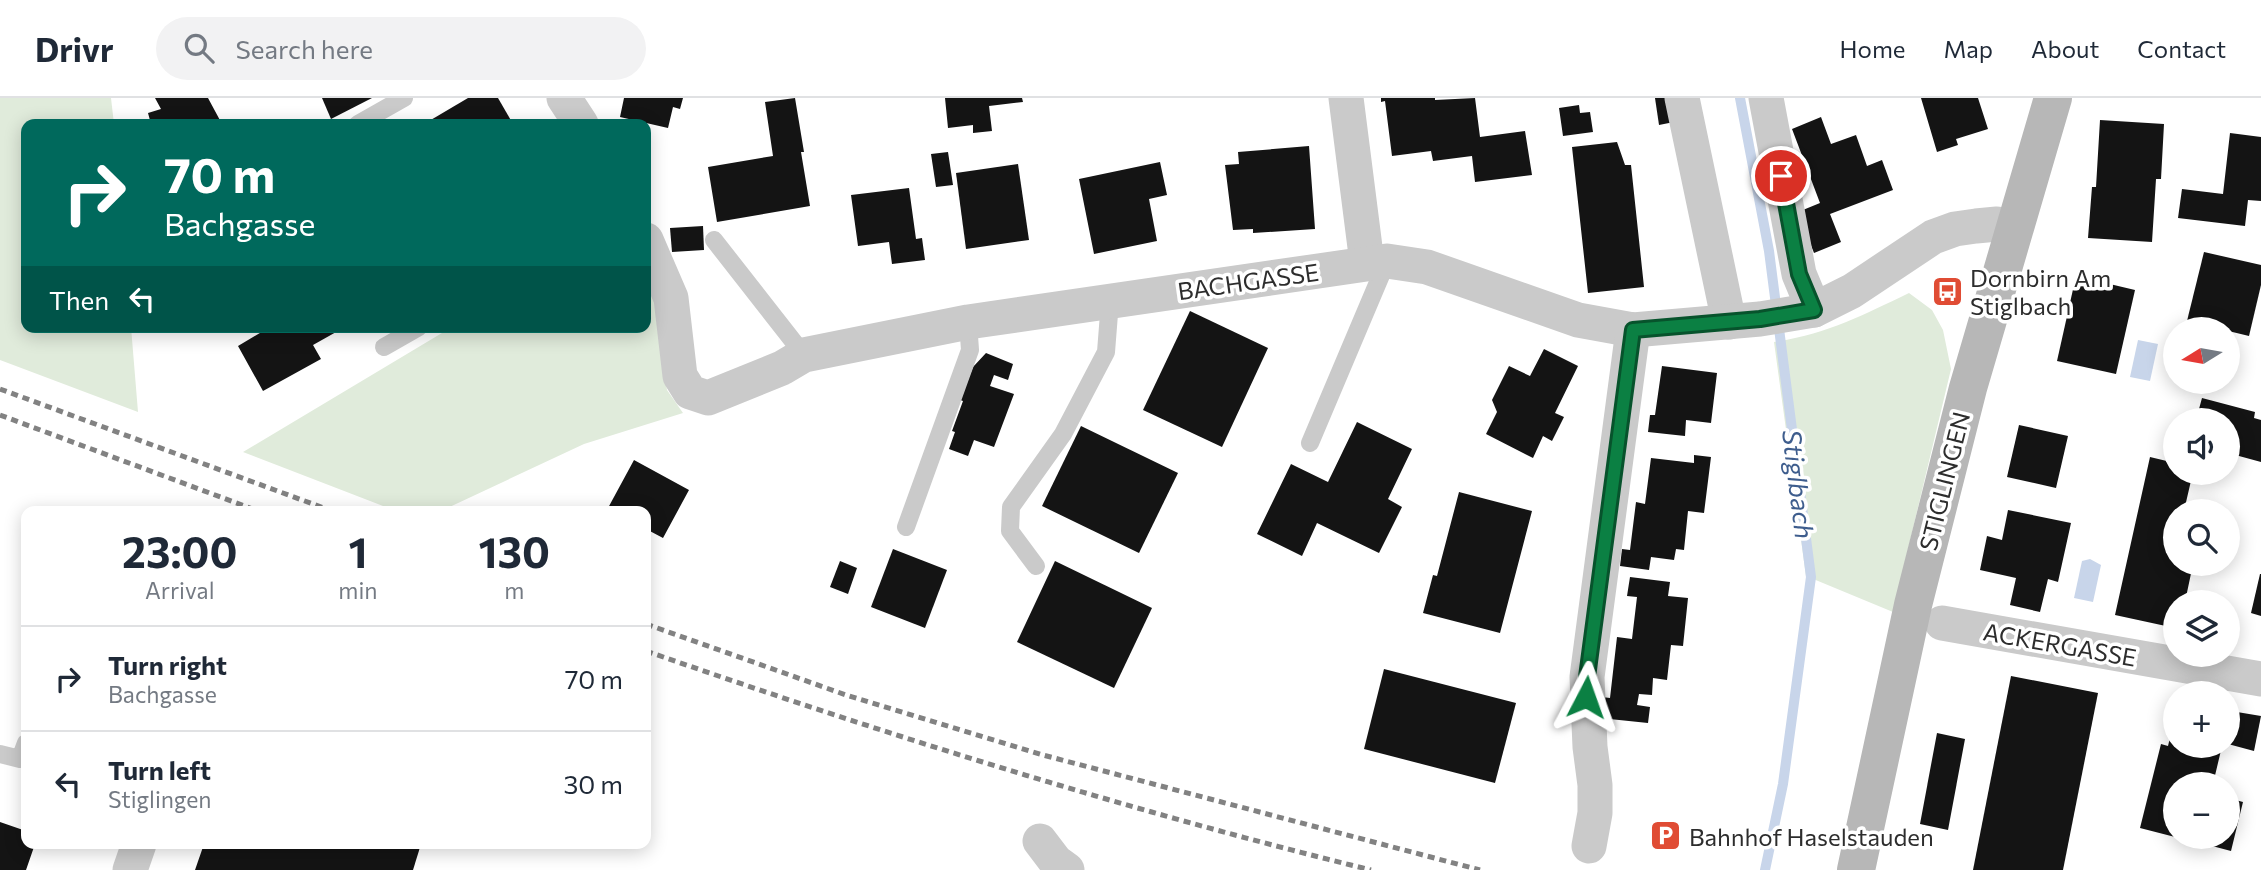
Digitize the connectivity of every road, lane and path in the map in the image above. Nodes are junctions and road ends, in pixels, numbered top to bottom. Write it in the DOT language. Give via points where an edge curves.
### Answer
graph roads {
  1 [pos="404,98"];
  2 [pos="1346,98"];
  3 [pos="1682,98"];
  4 [pos="1766,98"];
  5 [pos="2053,98"];
  6 [pos="367,119"];
  7 [pos="2015,227"];
  8 [pos="714,240"];
  9 [pos="651,252"];
  10 [pos="1377,262"];
  11 [pos="1110,301"];
  12 [pos="1774,316"];
  13 [pos="968,322"];
  14 [pos="1633,330"];
  15 [pos="408,333"];
  16 [pos="384,347"];
  17 [pos="804,355"];
  18 [pos="1310,443"];
  19 [pos="906,527"];
  20 [pos="1036,566"];
  21 [pos="1942,623"];
  22 [pos="2261,680"];
  23 [pos="0,754"];
  24 [pos="21,756"];
  25 [pos="1597,825"];
  26 [pos="137,849"];
  27 [pos="130,870"];
  28 [pos="1856,870"];
  1 -- 6 [label="lane"];
  2 -- 10 [label="street"];
  3 -- 12 [label="street"];
  4 -- 12 [label="street" via="1799,274"];
  5 -- 7 [label="main road, STIGLINGEN"];
  7 -- 12 [label="street, BACHGASSE" via="1976,226 1933,237 1852,291"];
  7 -- 28 [label="main road, STIGLINGEN" via="1913,605"];
  8 -- 17 [label="lane"];
  9 -- 17 [label="street, BACHGASSE" via="671,298 680,376 690,392 708,398"];
  10 -- 11 [label="street, BACHGASSE"];
  10 -- 14 [label="street, BACHGASSE" via="1427,267 1578,320"];
  10 -- 18 [label="lane"];
  11 -- 13 [label="street, BACHGASSE"];
  11 -- 20 [label="lane" via="1106,352 1063,434 1011,506 1010,531"];
  12 -- 14 [label="street, BACHGASSE"];
  13 -- 17 [label="street, BACHGASSE"];
  13 -- 19 [label="lane" via="970,350"];
  14 -- 25 [label="street" via="1587,677"];
  15 -- 16 [label="lane"];
  21 -- 22 [label="street, ACKERGASSE"];
  23 -- 24 [label="lane"];
  26 -- 27 [label="street"];
}
